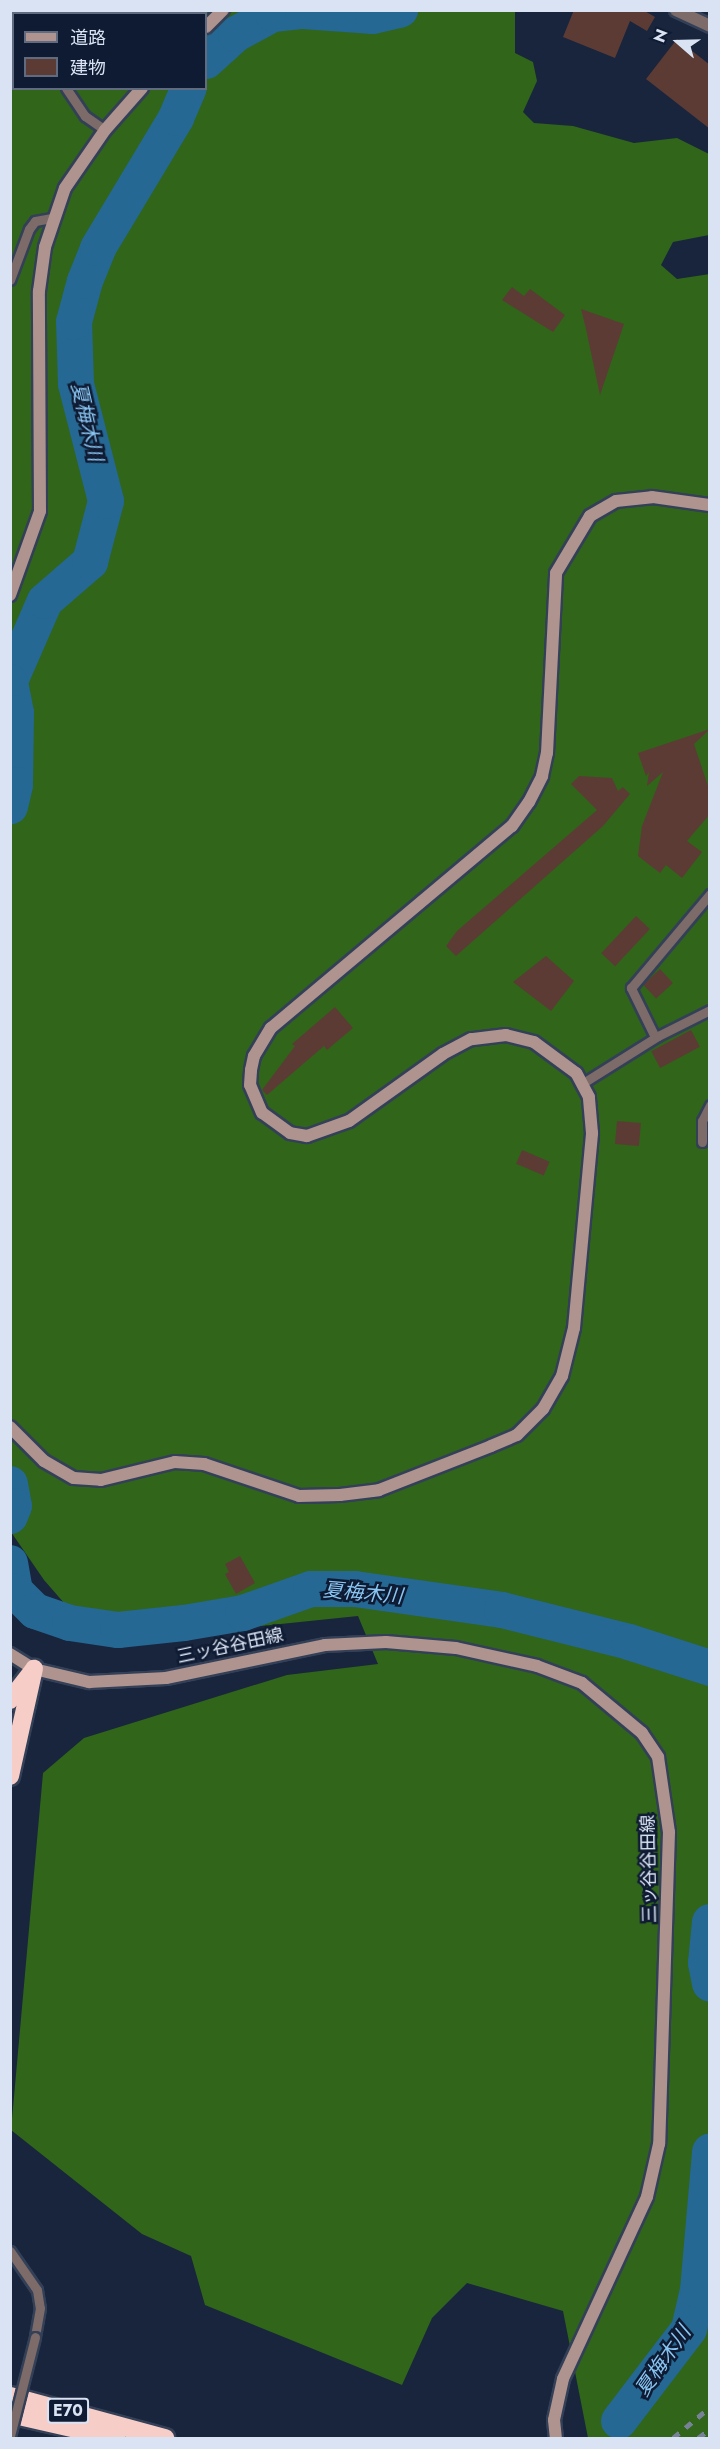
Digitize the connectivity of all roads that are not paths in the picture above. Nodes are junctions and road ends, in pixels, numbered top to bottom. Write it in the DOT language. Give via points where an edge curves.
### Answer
graph roads {
  1 [pos="223,10"];
  2 [pos="676,10"];
  3 [pos="207,26"];
  4 [pos="710,26"];
  5 [pos="67,90"];
  6 [pos="140,90"];
  7 [pos="105,130"];
  8 [pos="52,218"];
  9 [pos="10,280"];
  10 [pos="710,506"];
  11 [pos="10,595"];
  12 [pos="710,894"];
  13 [pos="710,1010"];
  14 [pos="656,1037"];
  15 [pos="583,1083"];
  16 [pos="710,1105"];
  17 [pos="702,1142"];
  18 [pos="10,1426"];
  19 [pos="10,1654"];
  20 [pos="34,1669"];
  21 [pos="10,1700"];
  22 [pos="10,1776"];
  23 [pos="10,2251"];
  24 [pos="10,2383"];
  25 [pos="10,2396"];
  26 [pos="10,2414"];
  27 [pos="121,2432"];
  28 [pos="10,2436"];
  29 [pos="165,2439"];
  30 [pos="556,2439"];
  1 -- 3 [label="street"];
  2 -- 4 [label="street"];
  5 -- 7 [label="lane" via="85,116"];
  6 -- 7 [label="street"];
  7 -- 8 [label="street" via="65,188"];
  8 -- 9 [label="lane" via="36,221 29,229"];
  8 -- 11 [label="street" via="39,291 40,511"];
  10 -- 15 [label="street" via="652,497 616,501 590,516 556,573 547,753 530,802 512,826 271,1028 254,1056 250,1085 254,1100 273,1123 290,1133 307,1136 349,1121 471,1039 506,1035 534,1042 555,1054"];
  12 -- 14 [label="lane" via="631,988"];
  13 -- 14 [label="lane"];
  14 -- 15 [label="lane"];
  15 -- 18 [label="street" via="592,1133 574,1328 562,1376 543,1408 517,1435 379,1490 300,1496 204,1464 175,1462 101,1480 74,1479 44,1461"];
  16 -- 17 [label="lane" via="702,1121"];
  19 -- 20 [label="street, 三ッ谷谷田線"];
  20 -- 21 [label="highway"];
  20 -- 22 [label="highway"];
  20 -- 30 [label="street, 三ッ谷谷田線" via="89,1682 111,1681 166,1678 325,1645 386,1642 456,1648 537,1666 582,1683 642,1733 658,1758 669,1832 660,2144 647,2197 563,2379 554,2420"];
  23 -- 28 [label="lane, bridge" via="37,2290 40,2308"];
  24 -- 27 [label="highway"];
  25 -- 27 [label="highway, E70"];
  26 -- 27 [label="highway"];
  27 -- 29 [label="highway, E70"];
}
